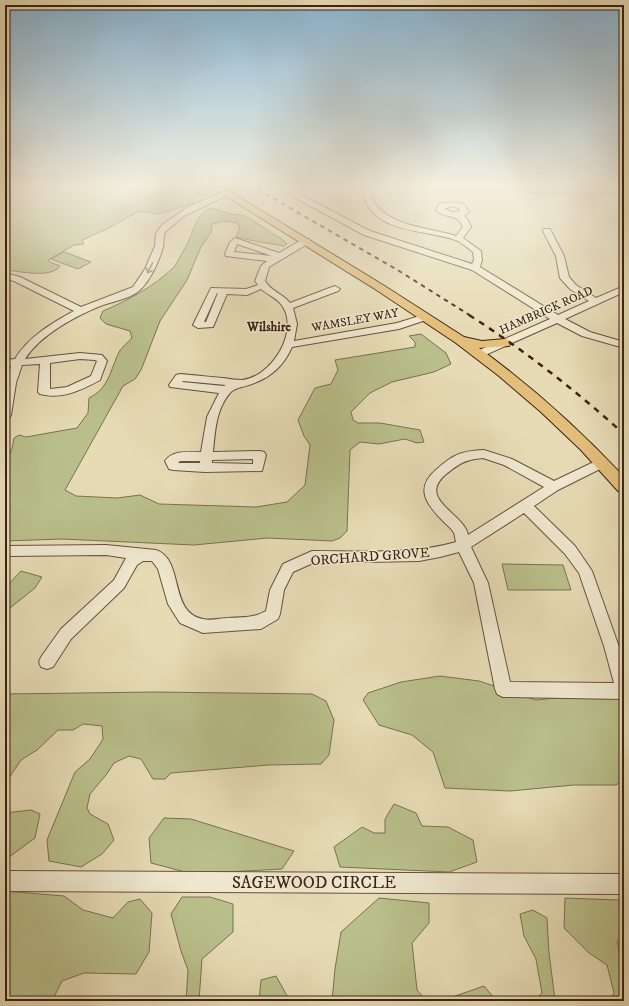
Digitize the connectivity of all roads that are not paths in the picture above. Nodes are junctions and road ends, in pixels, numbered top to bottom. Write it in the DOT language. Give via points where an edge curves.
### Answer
graph roads {
  1 [pos="162,232"];
  2 [pos="291,232"];
  3 [pos="365,232"];
  4 [pos="429,232"];
  5 [pos="463,232"];
  6 [pos="547,232"];
  7 [pos="458,238"];
  8 [pos="306,241"];
  9 [pos="277,257"];
  10 [pos="475,268"];
  11 [pos="5,276"];
  12 [pos="262,286"];
  13 [pos="335,289"];
  14 [pos="624,289"];
  15 [pos="224,291"];
  16 [pos="596,302"];
  17 [pos="288,307"];
  18 [pos="81,311"];
  19 [pos="426,317"];
  20 [pos="558,319"];
  21 [pos="459,339"];
  22 [pos="505,343"];
  23 [pos="287,345"];
  24 [pos="624,345"];
  25 [pos="479,354"];
  26 [pos="45,361"];
  27 [pos="5,363"];
  28 [pos="18,363"];
  29 [pos="504,373"];
  30 [pos="242,383"];
  31 [pos="226,390"];
  32 [pos="5,415"];
  33 [pos="206,462"];
  34 [pos="602,463"];
  35 [pos="554,487"];
  36 [pos="624,487"];
  37 [pos="525,506"];
  38 [pos="463,545"];
  39 [pos="5,551"];
  40 [pos="141,555"];
  41 [pos="47,662"];
  42 [pos="5,881"];
  43 [pos="624,884"];
  1 -- 18 [label="street, one-way" via="151,266 136,288"];
  2 -- 8 [label="main road"];
  3 -- 10 [label="street"];
  4 -- 7 [label="street"];
  5 -- 7 [label="street"];
  6 -- 16 [label="street" via="560,256 565,278 573,287"];
  7 -- 10 [label="street" via="477,250 478,260"];
  8 -- 9 [label="street"];
  8 -- 19 [label="main road"];
  9 -- 9 [label="street" via="229,254 236,241"];
  9 -- 12 [label="street" via="264,269 260,281"];
  10 -- 20 [label="street"];
  11 -- 18 [label="street" via="18,279"];
  12 -- 15 [label="street" via="247,292"];
  12 -- 17 [label="street" via="281,298"];
  13 -- 17 [label="street"];
  14 -- 16 [label="street, HAMBRICK ROAD"];
  16 -- 20 [label="street, HAMBRICK ROAD"];
  17 -- 23 [label="street" via="293,323"];
  18 -- 28 [label="street" via="40,337"];
  19 -- 21 [label="main road"];
  19 -- 23 [label="street, WAMSLEY WAY" via="399,326"];
  20 -- 22 [label="street, HAMBRICK ROAD"];
  20 -- 24 [label="street" via="586,334"];
  21 -- 22 [label="main road" via="482,345"];
  21 -- 25 [label="main road"];
  22 -- 25 [label="street, HAMBRICK ROAD"];
  22 -- 29 [label="main road" via="499,354"];
  23 -- 30 [label="street" via="277,366 266,374"];
  25 -- 29 [label="main road"];
  26 -- 26 [label="street" via="44,392 49,393 69,390 96,378 102,361 98,357 80,356"];
  26 -- 28 [label="street"];
  27 -- 28 [label="street"];
  28 -- 32 [label="street" via="12,378"];
  29 -- 34 [label="main road"];
  30 -- 31 [label="street"];
  30 -- 31 [label="street" via="180,377 174,385"];
  31 -- 33 [label="street" via="213,412 208,431"];
  34 -- 35 [label="street, ORCHARD GROVE"];
  34 -- 36 [label="main road"];
  35 -- 37 [label="street, ORCHARD GROVE"];
  35 -- 38 [label="street" via="508,462 484,454 455,460 434,478 430,487 436,506 461,531"];
  37 -- 38 [label="street, ORCHARD GROVE"];
  37 -- 38 [label="street" via="570,550 585,571 612,646 624,691 502,689 481,583"];
  38 -- 40 [label="street, ORCHARD GROVE" via="419,555 312,557 288,568 277,590 273,614 261,622 203,626 185,618 175,604 165,566 156,556"];
  39 -- 40 [label="street, ORCHARD GROVE" via="106,550"];
  40 -- 41 [label="street" via="132,561 120,584 66,634"];
  42 -- 43 [label="street, SAGEWOOD CIRCLE"];
}
